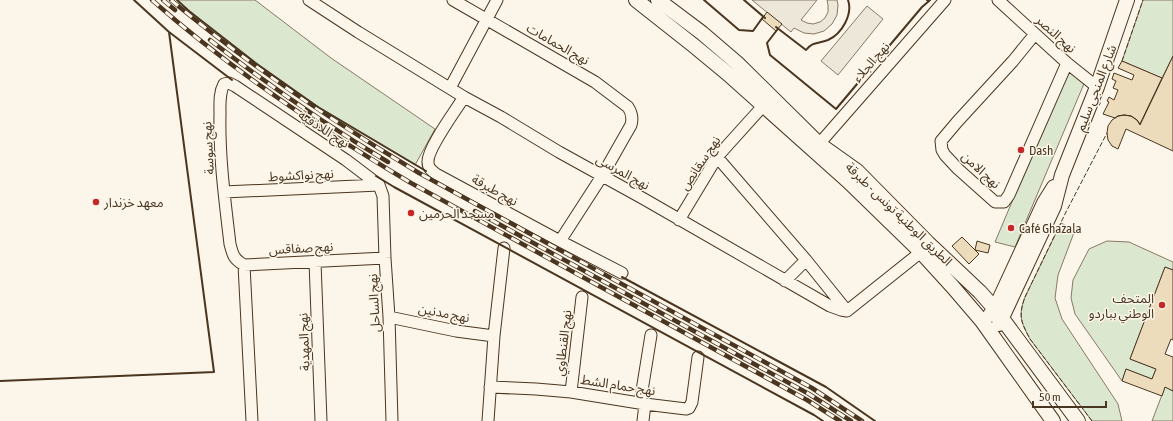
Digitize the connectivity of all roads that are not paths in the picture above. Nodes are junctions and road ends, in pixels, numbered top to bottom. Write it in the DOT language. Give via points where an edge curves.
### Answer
graph roads {
  1 [pos="311,0"];
  2 [pos="453,0"];
  3 [pos="497,0"];
  4 [pos="636,0"];
  5 [pos="658,0"];
  6 [pos="945,0"];
  7 [pos="998,0"];
  8 [pos="1128,0"];
  9 [pos="486,19"];
  10 [pos="1035,34"];
  11 [pos="1067,63"];
  12 [pos="1097,87"];
  13 [pos="450,88"];
  14 [pos="464,97"];
  15 [pos="253,99"];
  16 [pos="763,106"];
  17 [pos="819,144"];
  18 [pos="717,157"];
  19 [pos="602,176"];
  20 [pos="379,185"];
  21 [pos="224,192"];
  22 [pos="679,220"];
  23 [pos="560,241"];
  24 [pos="504,248"];
  25 [pos="921,252"];
  26 [pos="385,258"];
  27 [pos="806,260"];
  28 [pos="315,262"];
  29 [pos="244,265"];
  30 [pos="622,273"];
  31 [pos="785,281"];
  32 [pos="582,297"];
  33 [pos="847,311"];
  34 [pos="999,314"];
  35 [pos="389,317"];
  36 [pos="982,321"];
  37 [pos="991,333"];
  38 [pos="651,335"];
  39 [pos="494,336"];
  40 [pos="698,357"];
  41 [pos="490,387"];
  42 [pos="571,392"];
  43 [pos="642,404"];
  44 [pos="1076,420"];
  45 [pos="252,421"];
  46 [pos="321,421"];
  47 [pos="392,421"];
  48 [pos="488,421"];
  49 [pos="643,421"];
  50 [pos="1053,421"];
  1 -- 13 [label="street, نهج المرسى" via="378,45"];
  2 -- 9 [label="street, نهج الحمامات"];
  3 -- 9 [label="street"];
  4 -- 16 [label="main road, الطريق الوطنية تونس - طبرقة" via="708,57"];
  5 -- 17 [label="main road, الطريق الوطنية تونس - طبرقة" via="737,63"];
  6 -- 17 [label="street, نهج الجلاء"];
  7 -- 10 [label="street, نهج النصر"];
  8 -- 12 [label="main road, شارع المنجي سليم"];
  9 -- 13 [label="street"];
  9 -- 19 [label="street, نهج الحمامات" via="595,82 632,112 631,125"];
  10 -- 11 [label="street, نهج النصر"];
  10 -- 11 [label="street, نهج الامن" via="942,141 945,155 995,202 1004,202 1009,195"];
  11 -- 12 [label="street, نهج النصر"];
  12 -- 34 [label="main road, شارع المنجي سليم" via="1062,175 1054,206"];
  13 -- 14 [label="street, نهج المرسى"];
  14 -- 19 [label="street, نهج المرسى"];
  14 -- 23 [label="street, نهج طبرقة" via="430,150 429,168"];
  15 -- 20 [label="street, نهج اللاذقية" via="346,160"];
  15 -- 21 [label="street, نهج سوسة" via="229,83 224,84 220,91 220,147"];
  16 -- 18 [label="street, نهج سقانص"];
  16 -- 25 [label="main road, الطريق الوطنية تونس - طبرقة"];
  17 -- 34 [label="main road, الطريق الوطنية تونس - طبرقة" via="857,171 980,292"];
  18 -- 22 [label="street, نهج سقانص"];
  18 -- 27 [label="street"];
  19 -- 22 [label="street, نهج المرسى"];
  19 -- 23 [label="street"];
  20 -- 21 [label="street, نهج نواكشوط"];
  20 -- 26 [label="street, نهج الساحل" via="383,196"];
  21 -- 29 [label="street, نهج سوسة" via="233,255"];
  22 -- 31 [label="street, نهج المرسى"];
  23 -- 30 [label="street, نهج طبرقة"];
  24 -- 39 [label="street"];
  25 -- 33 [label="street"];
  25 -- 36 [label="main road, الطريق الوطنية تونس - طبرقة"];
  26 -- 28 [label="street, نهج صفاقس"];
  26 -- 35 [label="street, نهج الساحل"];
  27 -- 31 [label="street"];
  27 -- 33 [label="street"];
  28 -- 29 [label="street, نهج صفاقس"];
  28 -- 46 [label="street, نهج المهدية"];
  29 -- 45 [label="street"];
  31 -- 33 [label="street, نهج المرسى" via="830,306"];
  32 -- 42 [label="street, نهج القنطاوي"];
  34 -- 36 [label="main road, شارع المنجي سليم"];
  34 -- 37 [label="main road, شارع المنجي سليم" via="997,327"];
  34 -- 44 [label="main road, الطريق الوطنية تونس - طبرقة"];
  35 -- 39 [label="street, نهج مدنين"];
  35 -- 47 [label="street, نهج الساحل"];
  36 -- 37 [label="main road, الطريق الوطنية تونس - طبرقة"];
  37 -- 50 [label="main road, الطريق الوطنية تونس - طبرقة"];
  38 -- 43 [label="street"];
  39 -- 41 [label="street"];
  40 -- 43 [label="street, نهج حمام الشط" via="692,404 689,408"];
  41 -- 42 [label="street, نهج حمام الشط"];
  41 -- 48 [label="street"];
  42 -- 43 [label="street, نهج حمام الشط"];
  43 -- 49 [label="street"];
}
